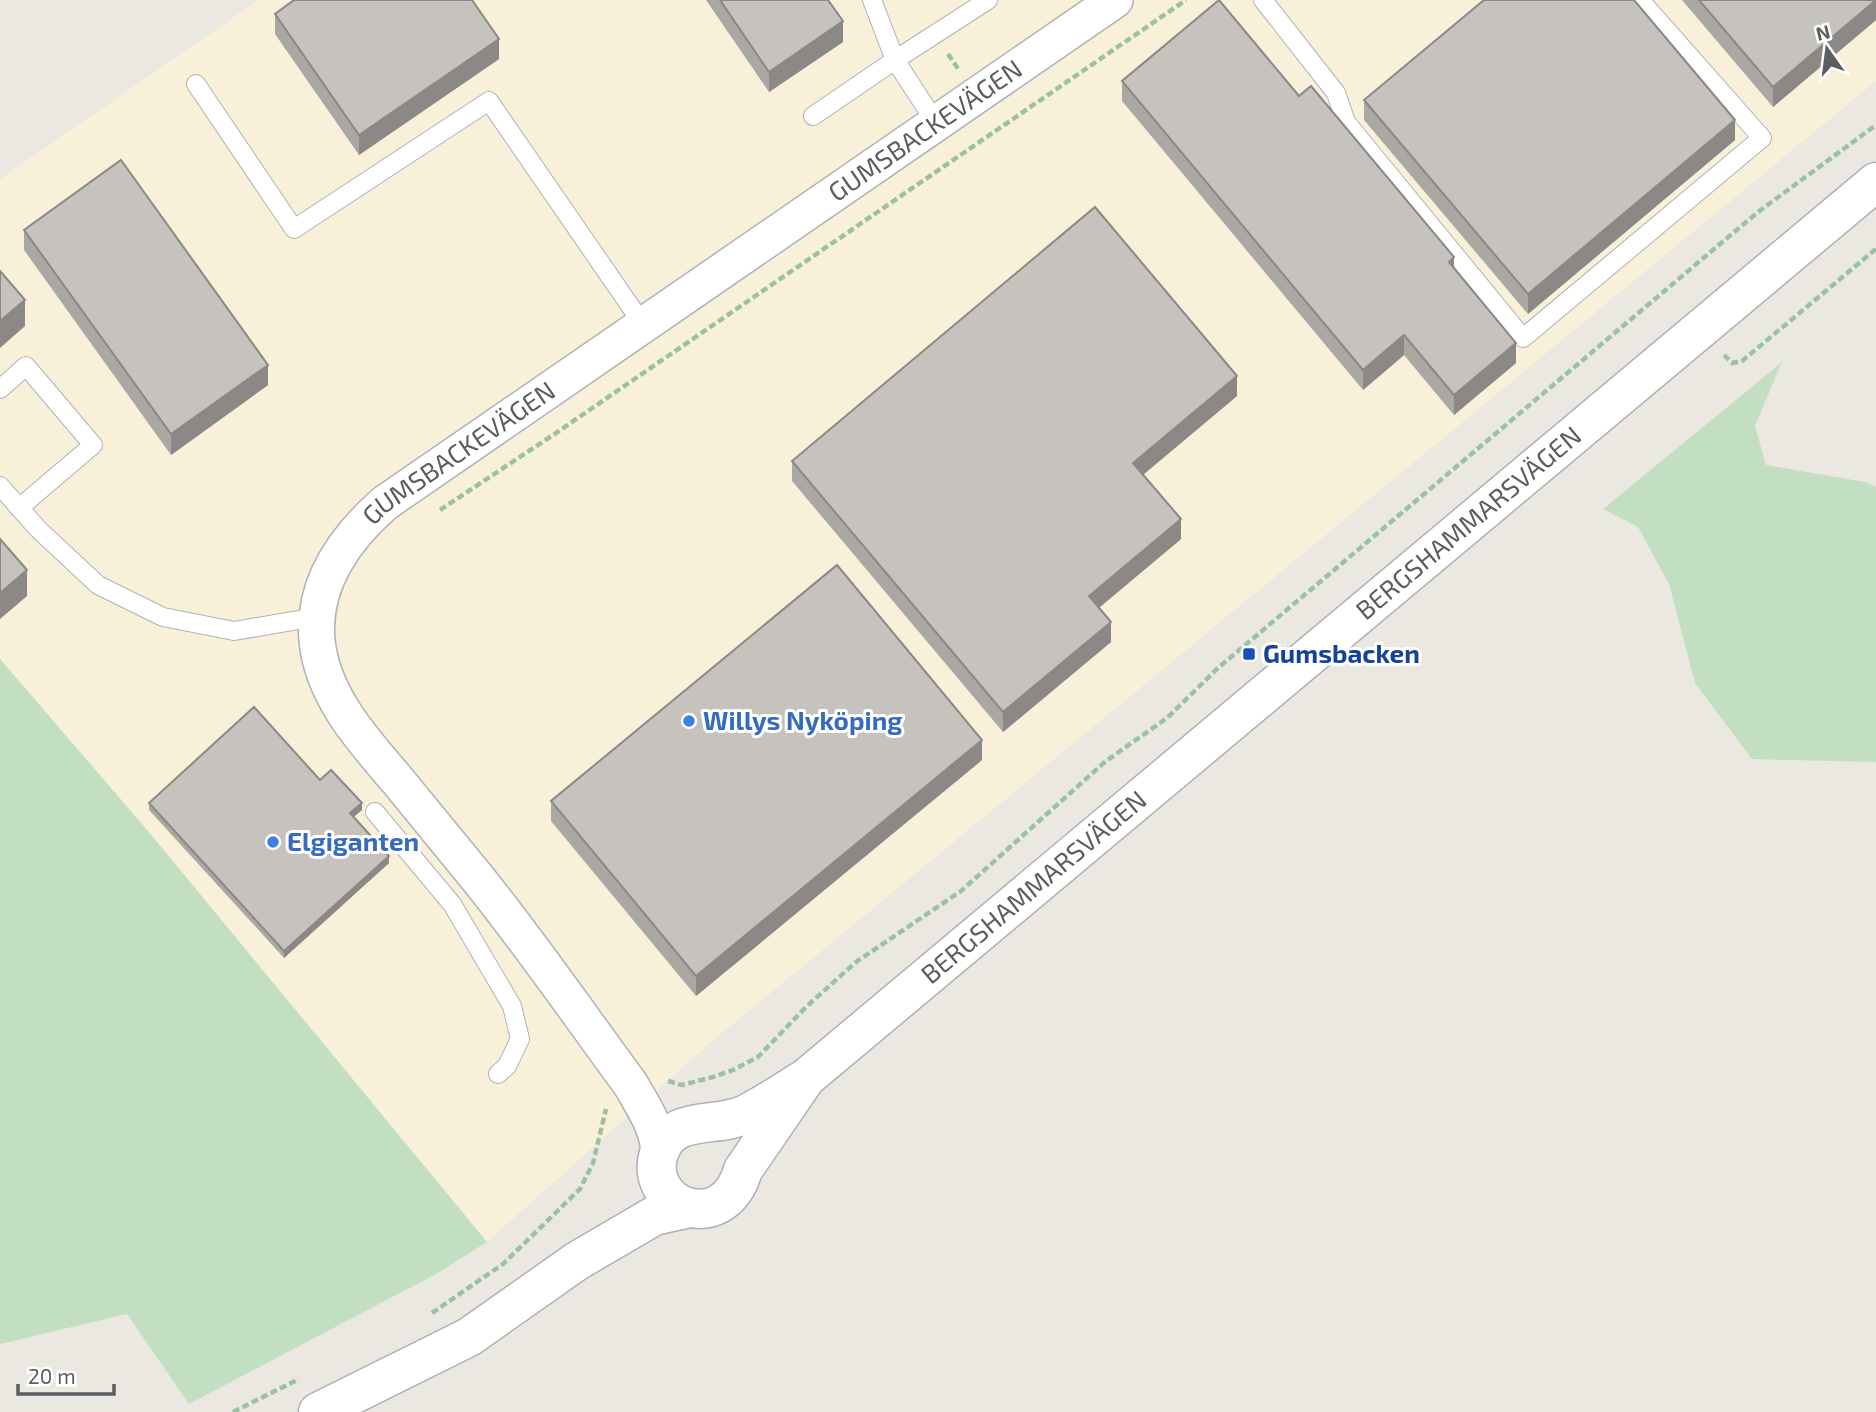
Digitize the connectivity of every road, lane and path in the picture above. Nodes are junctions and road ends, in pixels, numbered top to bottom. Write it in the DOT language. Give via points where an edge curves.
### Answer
graph roads {
  1 [pos="872,0"];
  2 [pos="988,0"];
  3 [pos="1186,0"];
  4 [pos="1263,0"];
  5 [pos="1640,0"];
  6 [pos="1113,1"];
  7 [pos="895,60"];
  8 [pos="196,84"];
  9 [pos="813,116"];
  10 [pos="936,123"];
  11 [pos="1876,125"];
  12 [pos="1876,181"];
  13 [pos="1876,249"];
  14 [pos="644,326"];
  15 [pos="1724,355"];
  16 [pos="0,390"];
  17 [pos="0,486"];
  18 [pos="19,508"];
  19 [pos="431,515"];
  20 [pos="316,617"];
  21 [pos="375,812"];
  22 [pos="466,892"];
  23 [pos="498,1074"];
  24 [pos="806,1079"];
  25 [pos="631,1085"];
  26 [pos="700,1124"];
  27 [pos="658,1159"];
  28 [pos="743,1170"];
  29 [pos="690,1208"];
  30 [pos="577,1261"];
  31 [pos="425,1318"];
  32 [pos="307,1375"];
  33 [pos="233,1412"];
  34 [pos="318,1412"];
  1 -- 7 [label="lane"];
  2 -- 7 [label="lane"];
  3 -- 19 [label="path"];
  4 -- 5 [label="lane" via="1336,93 1346,122 1523,338 1762,138"];
  6 -- 10 [label="street, GUMSBACKEVÄGEN"];
  7 -- 9 [label="lane"];
  7 -- 10 [label="lane"];
  8 -- 14 [label="lane" via="294,229 489,101"];
  10 -- 14 [label="street, GUMSBACKEVÄGEN"];
  11 -- 25 [label="path" via="1758,212 1614,332 1227,660 1167,718 1067,793 961,891 856,962 758,1057 733,1070 682,1085 663,1079 652,1069"];
  12 -- 24 [label="main road, BERGSHAMMARSVÄGEN"];
  13 -- 15 [label="path" via="1742,361 1732,363"];
  14 -- 20 [label="street, GUMSBACKEVÄGEN" via="362,523 334,562"];
  16 -- 18 [label="lane" via="26,366 93,445"];
  17 -- 18 [label="lane"];
  18 -- 20 [label="lane" via="97,585 163,617 234,631"];
  20 -- 22 [label="street, GUMSBACKEVÄGEN" via="322,669 337,701"];
  21 -- 22 [label="lane"];
  22 -- 23 [label="lane" via="512,1006 520,1039"];
  22 -- 25 [label="street, GUMSBACKEVÄGEN"];
  24 -- 26 [label="main road" via="745,1114"];
  24 -- 28 [label="main road"];
  25 -- 26 [label="street, GUMSBACKEVÄGEN" via="669,1114"];
  25 -- 27 [label="street, GUMSBACKEVÄGEN" via="657,1134"];
  25 -- 31 [label="path" via="610,1100 593,1163 580,1189 503,1264"];
  26 -- 27 [label="main road" via="677,1129 666,1139"];
  26 -- 28 [label="main road" via="723,1129 735,1140"];
  27 -- 29 [label="main road" via="659,1180 666,1193"];
  27 -- 30 [label="main road" via="640,1192"];
  28 -- 29 [label="main road" via="739,1184 719,1205"];
  29 -- 30 [label="main road" via="654,1216"];
  30 -- 34 [label="main road" via="469,1337"];
  32 -- 33 [label="path"];
}
